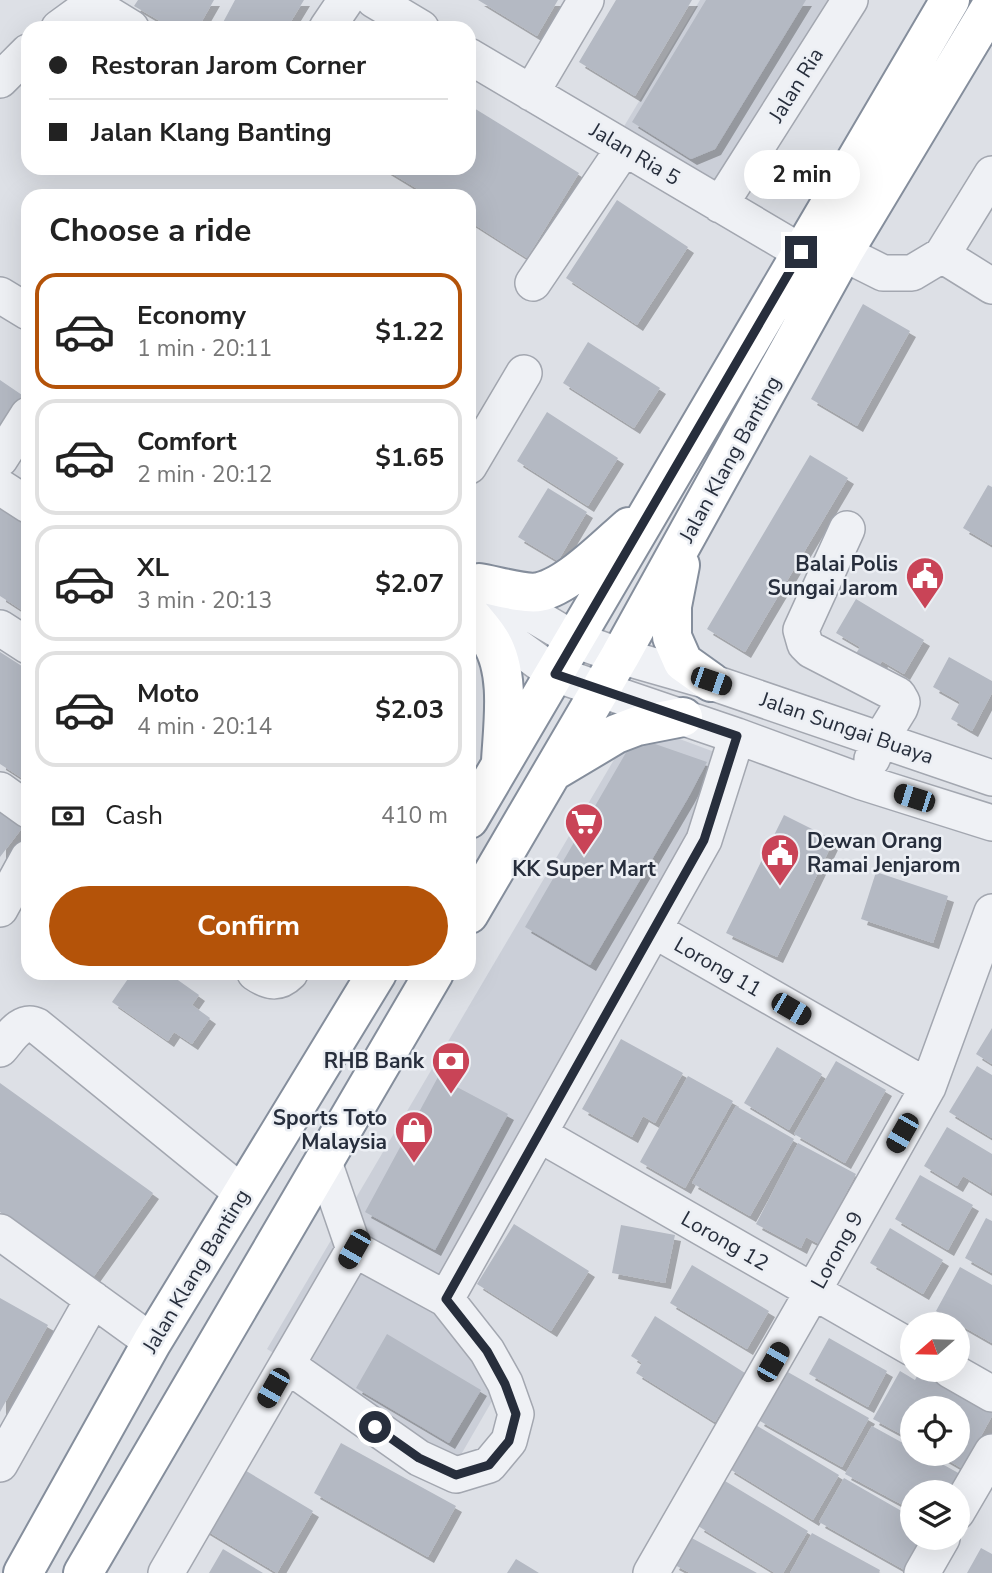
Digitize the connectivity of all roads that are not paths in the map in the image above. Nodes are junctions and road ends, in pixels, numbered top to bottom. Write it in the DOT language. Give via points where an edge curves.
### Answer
graph roads {
  1 [pos="346,0"];
  2 [pos="374,0"];
  3 [pos="586,0"];
  4 [pos="850,0"];
  5 [pos="950,0"];
  6 [pos="94,2"];
  7 [pos="992,5"];
  8 [pos="68,21"];
  9 [pos="121,21"];
  10 [pos="332,21"];
  11 [pos="409,21"];
  12 [pos="21,59"];
  13 [pos="476,60"];
  14 [pos="0,80"];
  15 [pos="531,93"];
  16 [pos="624,148"];
  17 [pos="992,174"];
  18 [pos="720,205"];
  19 [pos="801,252"];
  20 [pos="843,253"];
  21 [pos="942,255"];
  22 [pos="533,283"];
  23 [pos="992,286"];
  24 [pos="0,295"];
  25 [pos="21,308"];
  26 [pos="524,373"];
  27 [pos="21,426"];
  28 [pos="476,454"];
  29 [pos="0,459"];
  30 [pos="0,488"];
  31 [pos="21,501"];
  32 [pos="653,505"];
  33 [pos="847,529"];
  34 [pos="685,538"];
  35 [pos="476,596"];
  36 [pos="476,598"];
  37 [pos="476,601"];
  38 [pos="476,607"];
  39 [pos="0,628"];
  40 [pos="575,640"];
  41 [pos="21,642"];
  42 [pos="620,656"];
  43 [pos="555,674"];
  44 [pos="711,681"];
  45 [pos="601,689"];
  46 [pos="683,717"];
  47 [pos="737,736"];
  48 [pos="881,739"];
  49 [pos="501,766"];
  50 [pos="552,772"];
  51 [pos="992,778"];
  52 [pos="862,782"];
  53 [pos="0,790"];
  54 [pos="21,805"];
  55 [pos="476,807"];
  56 [pos="992,823"];
  57 [pos="21,871"];
  58 [pos="476,902"];
  59 [pos="0,909"];
  60 [pos="992,912"];
  61 [pos="654,930"];
  62 [pos="982,972"];
  63 [pos="373,980"];
  64 [pos="430,980"];
  65 [pos="0,1049"];
  66 [pos="928,1087"];
  67 [pos="539,1134"];
  68 [pos="324,1162"];
  69 [pos="242,1193"];
  70 [pos="0,1232"];
  71 [pos="354,1249"];
  72 [pos="813,1291"];
  73 [pos="93,1299"];
  74 [pos="446,1299"];
  75 [pos="900,1341"];
  76 [pos="152,1342"];
  77 [pos="287,1365"];
  78 [pos="970,1381"];
  79 [pos="992,1394"];
  80 [pos="992,1452"];
  81 [pos="0,1464"];
  82 [pos="970,1490"];
  83 [pos="935,1550"];
  84 [pos="23,1573"];
  85 [pos="83,1573"];
  86 [pos="166,1573"];
  87 [pos="650,1573"];
  88 [pos="922,1573"];
  1 -- 10 [label="street"];
  2 -- 11 [label="street"];
  3 -- 15 [label="street"];
  4 -- 18 [label="street, Jalan Ria"];
  5 -- 19 [label="highway, Jalan Klang Banting"];
  6 -- 8 [label="street"];
  6 -- 9 [label="street"];
  7 -- 20 [label="highway, Jalan Klang Banting"];
  12 -- 14 [label="street"];
  13 -- 15 [label="street, Jalan Ria 5"];
  15 -- 16 [label="street, Jalan Ria 5"];
  16 -- 18 [label="street, Jalan Ria 5"];
  16 -- 22 [label="street"];
  17 -- 21 [label="street"];
  18 -- 19 [label="street, Jalan Ria 5"];
  19 -- 32 [label="highway, Jalan Klang Banting"];
  20 -- 21 [label="street" via="883,273 912,273"];
  20 -- 34 [label="highway, Jalan Klang Banting"];
  21 -- 23 [label="street"];
  24 -- 25 [label="street"];
  26 -- 28 [label="street"];
  27 -- 29 [label="street"];
  30 -- 31 [label="street"];
  32 -- 35 [label="highway" via="565,580 538,592"];
  32 -- 40 [label="highway, Jalan Klang Banting"];
  33 -- 48 [label="street" via="801,630 811,650 898,695 900,708"];
  34 -- 42 [label="highway, Jalan Klang Banting"];
  34 -- 44 [label="highway" via="672,606 672,637 683,662"];
  36 -- 40 [label="street, Jalan Sungai Buaya"];
  37 -- 43 [label="street, Jalan Sungai Buaya"];
  38 -- 49 [label="highway" via="492,642 504,687"];
  39 -- 41 [label="street"];
  40 -- 42 [label="street, Jalan Sungai Buaya"];
  40 -- 43 [label="highway, Jalan Klang Banting"];
  42 -- 44 [label="street, Jalan Sungai Buaya"];
  42 -- 45 [label="highway, Jalan Klang Banting"];
  43 -- 45 [label="street, Jalan Sungai Buaya"];
  43 -- 49 [label="highway, Jalan Klang Banting"];
  44 -- 48 [label="street, Jalan Sungai Buaya"];
  45 -- 46 [label="street, Jalan Sungai Buaya"];
  45 -- 50 [label="highway, Jalan Klang Banting"];
  46 -- 47 [label="street, Jalan Sungai Buaya"];
  46 -- 50 [label="highway" via="616,734"];
  47 -- 52 [label="street, Jalan Sungai Buaya"];
  47 -- 61 [label="street" via="704,840"];
  48 -- 51 [label="street, Jalan Sungai Buaya"];
  48 -- 52 [label="street"];
  49 -- 55 [label="highway, Jalan Klang Banting"];
  50 -- 58 [label="highway, Jalan Klang Banting"];
  52 -- 56 [label="street, Jalan Sungai Buaya"];
  53 -- 54 [label="street"];
  57 -- 59 [label="street"];
  60 -- 62 [label="street, Lorong 9"];
  61 -- 66 [label="street, Lorong 11"];
  61 -- 67 [label="street"];
  62 -- 66 [label="street, Lorong 9"];
  63 -- 69 [label="highway, Jalan Klang Banting"];
  64 -- 68 [label="highway"];
  65 -- 69 [label="street" via="22,1025 32,1023"];
  66 -- 72 [label="street, Lorong 9"];
  67 -- 72 [label="street, Lorong 12"];
  67 -- 74 [label="street"];
  68 -- 71 [label="street"];
  68 -- 85 [label="highway"];
  69 -- 76 [label="highway, Jalan Klang Banting"];
  70 -- 73 [label="street"];
  71 -- 74 [label="street"];
  71 -- 77 [label="street"];
  72 -- 75 [label="street, Lorong 12"];
  72 -- 87 [label="street, Lorong 9"];
  73 -- 76 [label="street"];
  73 -- 81 [label="street"];
  74 -- 77 [label="street" via="487,1351 516,1414 509,1441 489,1465 456,1475 419,1458"];
  76 -- 84 [label="highway, Jalan Klang Banting"];
  77 -- 86 [label="street"];
  78 -- 79 [label="street"];
  80 -- 82 [label="street"];
  83 -- 88 [label="street"];
}
